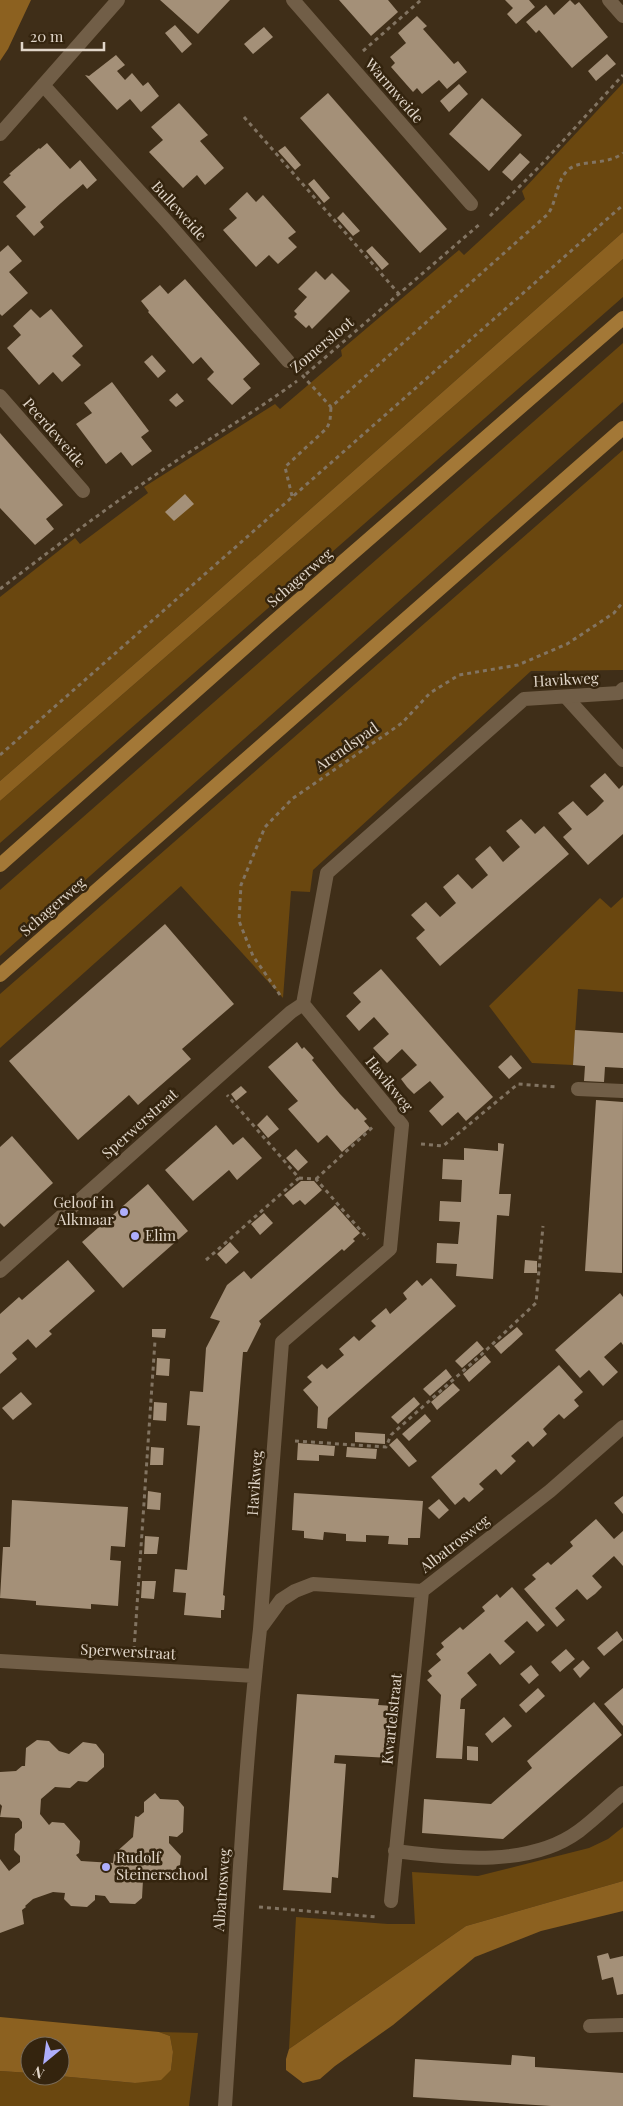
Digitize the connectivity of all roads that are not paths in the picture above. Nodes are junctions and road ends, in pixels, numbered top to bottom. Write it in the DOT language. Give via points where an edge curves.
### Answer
graph roads {
  1 [pos="118,0"];
  2 [pos="293,0"];
  3 [pos="609,0"];
  4 [pos="623,16"];
  5 [pos="43,85"];
  6 [pos="0,134"];
  7 [pos="470,204"];
  8 [pos="623,318"];
  9 [pos="288,361"];
  10 [pos="0,396"];
  11 [pos="623,428"];
  12 [pos="83,491"];
  13 [pos="623,689"];
  14 [pos="566,697"];
  15 [pos="623,760"];
  16 [pos="0,865"];
  17 [pos="0,975"];
  18 [pos="297,1008"];
  19 [pos="578,1088"];
  20 [pos="623,1091"];
  21 [pos="0,1271"];
  22 [pos="623,1427"];
  23 [pos="422,1591"];
  24 [pos="260,1629"];
  25 [pos="0,1661"];
  26 [pos="255,1676"];
  27 [pos="623,1793"];
  28 [pos="395,1851"];
  29 [pos="391,1901"];
  30 [pos="623,2025"];
  31 [pos="590,2026"];
  32 [pos="225,2106"];
  1 -- 5 [label="street"];
  2 -- 7 [label="street, Warmweide"];
  3 -- 4 [label="street"];
  5 -- 6 [label="street"];
  5 -- 9 [label="street, Bulleweide"];
  8 -- 16 [label="main road, Schagerweg"];
  10 -- 12 [label="street, Peerdeweide"];
  11 -- 17 [label="main road, Schagerweg"];
  13 -- 14 [label="street, Havikweg" via="619,693"];
  14 -- 15 [label="street"];
  14 -- 18 [label="street, Havikweg" via="524,699 328,873"];
  18 -- 21 [label="street, Sperwerstraat"];
  18 -- 24 [label="street, Havikweg" via="402,1124 390,1249 282,1342"];
  19 -- 20 [label="street"];
  22 -- 23 [label="street, Albatrosweg" via="550,1491"];
  23 -- 24 [label="street, Albatrosweg" via="313,1584 281,1600"];
  23 -- 28 [label="street, Kwartelstraat"];
  24 -- 26 [label="street, Havikweg"];
  25 -- 26 [label="street, Sperwerstraat"];
  26 -- 32 [label="street, Albatrosweg"];
  27 -- 28 [label="street" via="578,1832 553,1845 527,1853 474,1858"];
  28 -- 29 [label="street, Kwartelstraat"];
  30 -- 31 [label="street"];
}
